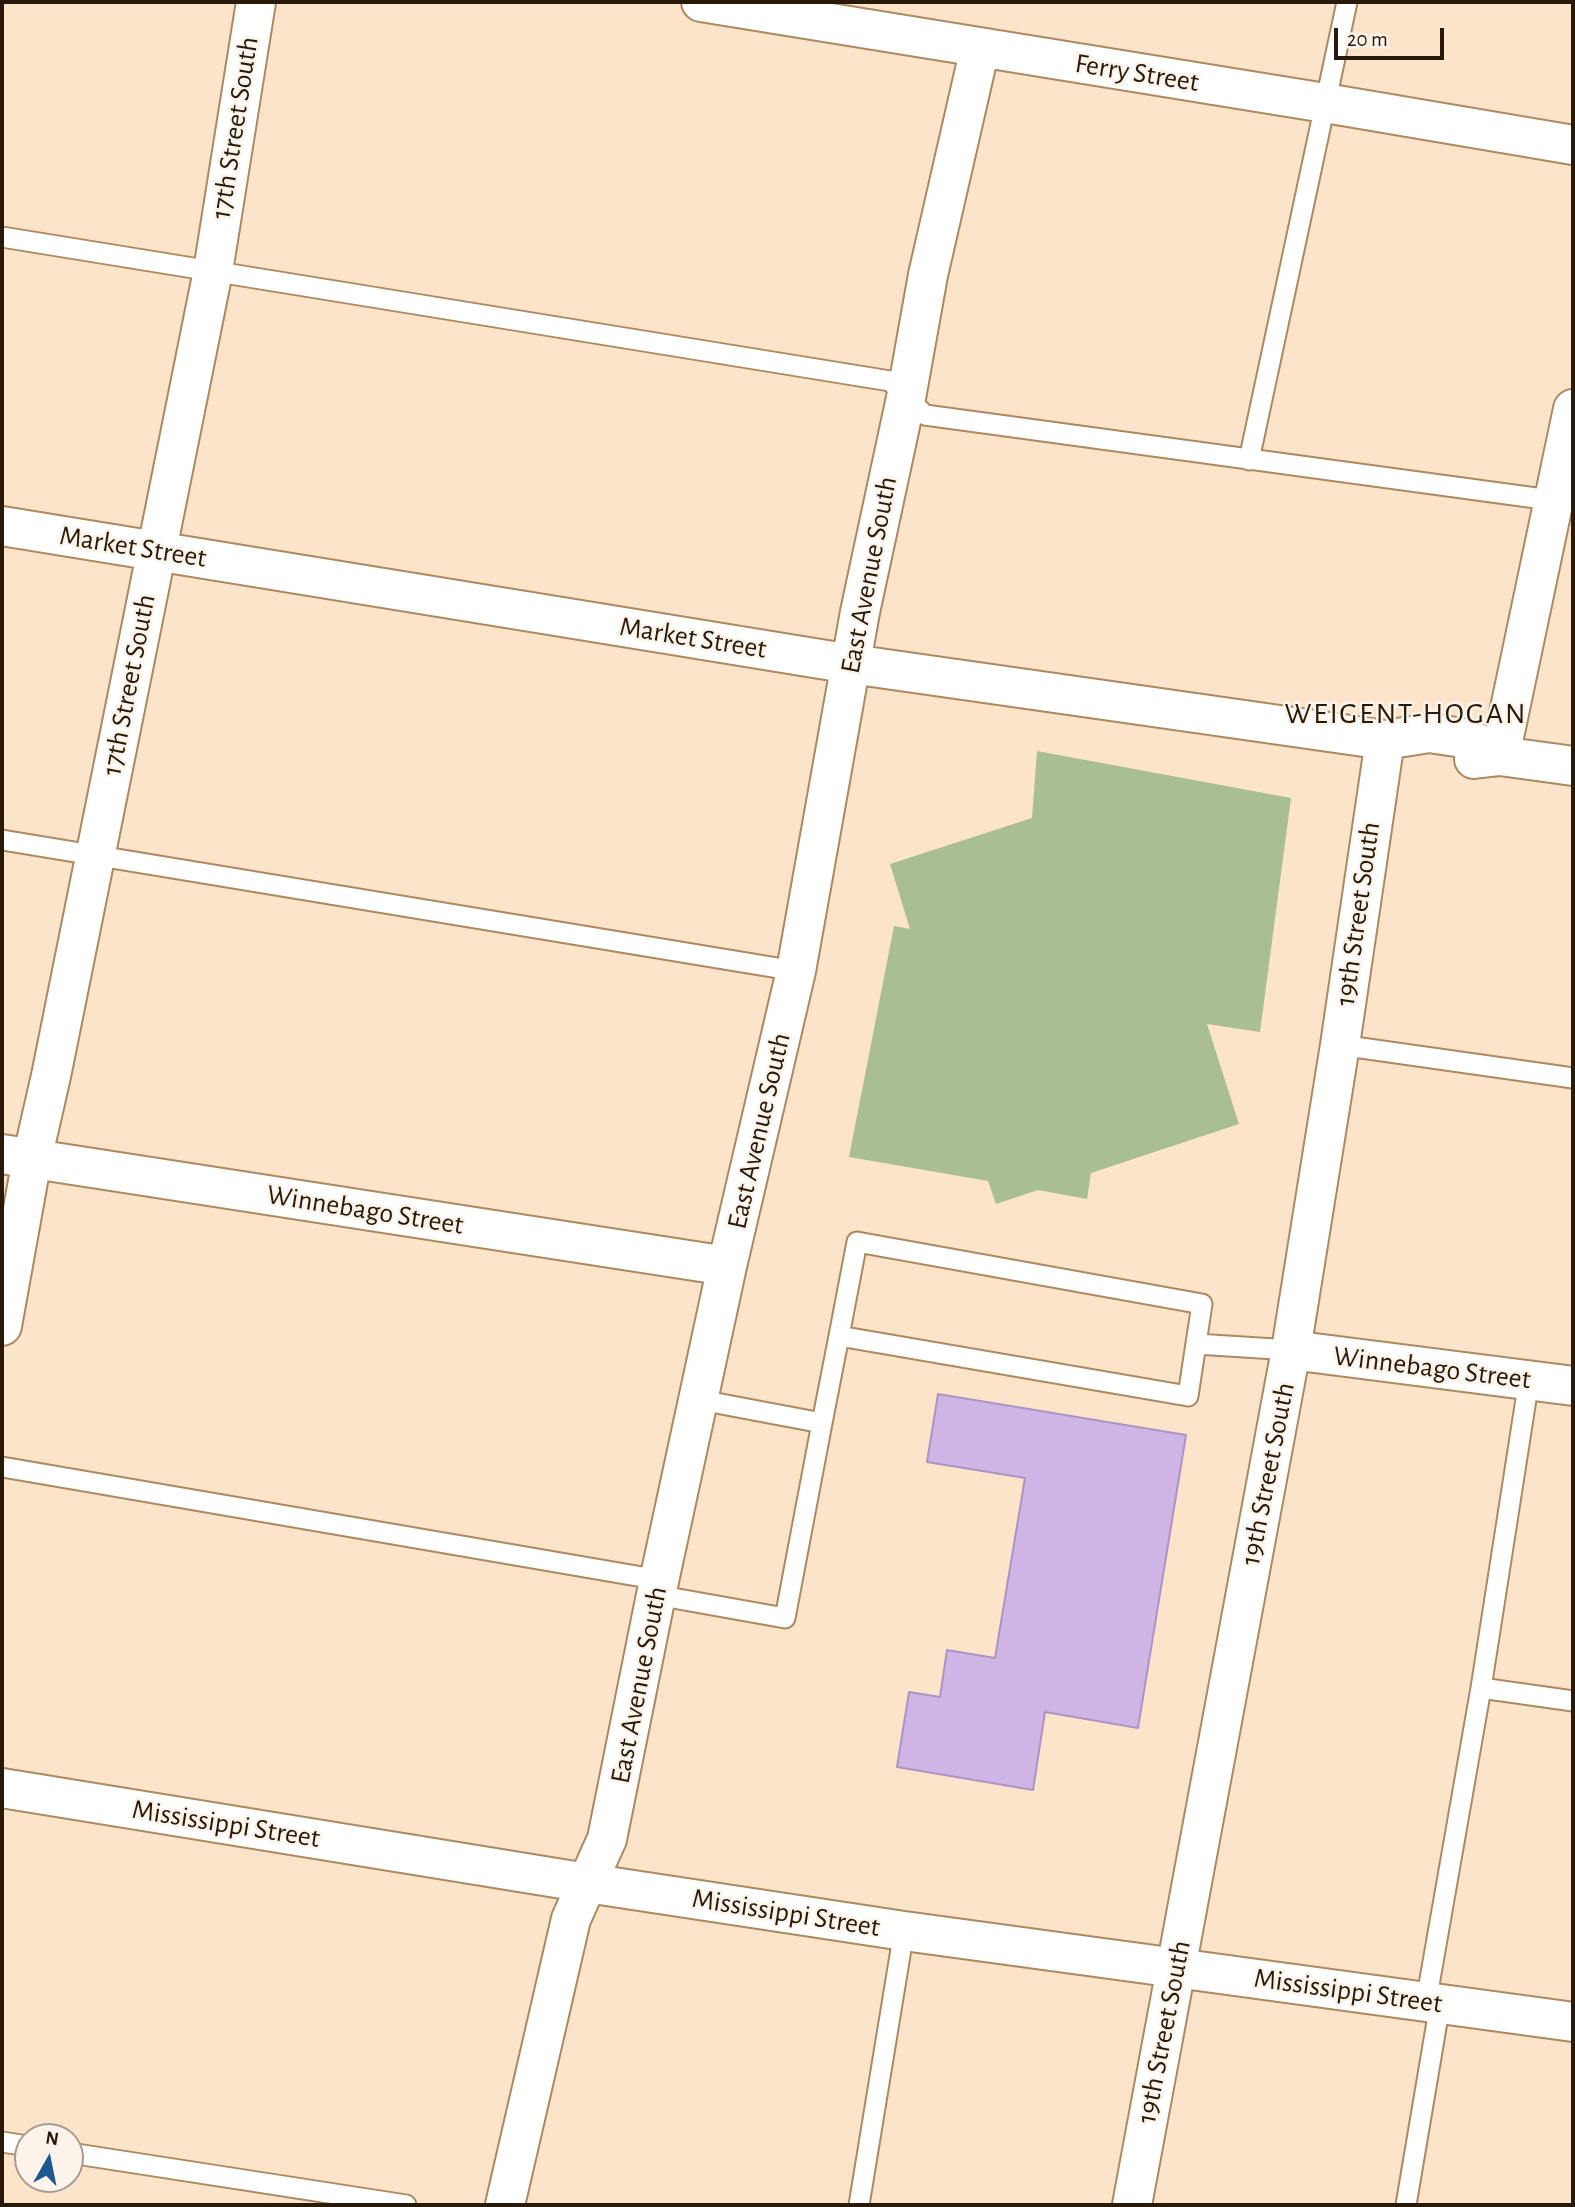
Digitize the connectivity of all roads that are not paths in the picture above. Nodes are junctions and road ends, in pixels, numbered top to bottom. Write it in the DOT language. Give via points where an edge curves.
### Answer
graph roads {
  1 [pos="256,2"];
  2 [pos="701,2"];
  3 [pos="1346,2"];
  4 [pos="811,11"];
  5 [pos="980,48"];
  6 [pos="1325,103"];
  7 [pos="1573,145"];
  8 [pos="2,237"];
  9 [pos="213,271"];
  10 [pos="905,398"];
  11 [pos="1573,409"];
  12 [pos="1249,460"];
  13 [pos="1564,501"];
  14 [pos="2,526"];
  15 [pos="156,551"];
  16 [pos="851,664"];
  17 [pos="1385,740"];
  18 [pos="1500,756"];
  19 [pos="1573,766"];
  20 [pos="2,840"];
  21 [pos="95,855"];
  22 [pos="796,971"];
  23 [pos="1339,1045"];
  24 [pos="1573,1078"];
  25 [pos="17,1157"];
  26 [pos="727,1266"];
  27 [pos="2,1326"];
  28 [pos="839,1336"];
  29 [pos="1196,1344"];
  30 [pos="1291,1350"];
  31 [pos="1529,1380"];
  32 [pos="1573,1386"];
  33 [pos="700,1400"];
  34 [pos="822,1423"];
  35 [pos="2,1467"];
  36 [pos="658,1588"];
  37 [pos="1481,1688"];
  38 [pos="1573,1702"];
  39 [pos="2,1788"];
  40 [pos="587,1882"];
  41 [pos="904,1931"];
  42 [pos="1176,1967"];
  43 [pos="1433,2003"];
  44 [pos="1573,2022"];
  45 [pos="84,2155"];
  46 [pos="406,2205"];
  47 [pos="505,2205"];
  48 [pos="859,2205"];
  49 [pos="1132,2205"];
  50 [pos="1406,2205"];
  1 -- 9 [label="street, 17th Street South"];
  2 -- 4 [label="street, Ferry Street"];
  3 -- 6 [label="lane"];
  4 -- 5 [label="street, Ferry Street"];
  5 -- 6 [label="street, Ferry Street"];
  5 -- 10 [label="street, East Avenue South"];
  6 -- 7 [label="street, Ferry Street"];
  6 -- 12 [label="lane"];
  8 -- 9 [label="lane"];
  9 -- 10 [label="lane" via="890,381"];
  9 -- 15 [label="street, 17th Street South"];
  10 -- 12 [label="lane" via="925,415"];
  10 -- 16 [label="street, East Avenue South"];
  11 -- 13 [label="street"];
  12 -- 13 [label="lane"];
  13 -- 18 [label="street"];
  14 -- 15 [label="street, Market Street"];
  15 -- 16 [label="street, Market Street"];
  15 -- 21 [label="street, 17th Street South"];
  16 -- 17 [label="street, Market Street"];
  16 -- 22 [label="street, East Avenue South"];
  17 -- 18 [label="street, Market Street" via="1429,733 1471,739"];
  17 -- 23 [label="street, 19th Street South"];
  18 -- 19 [label="street, Market Street"];
  20 -- 21 [label="lane"];
  21 -- 22 [label="lane"];
  21 -- 25 [label="street, 17th Street South" via="51,1076"];
  22 -- 26 [label="street, East Avenue South"];
  23 -- 24 [label="lane"];
  23 -- 30 [label="street, 19th Street South"];
  25 -- 26 [label="street, Winnebago Street"];
  25 -- 27 [label="street, 17th Street South"];
  26 -- 33 [label="street, East Avenue South"];
  28 -- 29 [label="lane" via="1188,1396"];
  28 -- 29 [label="lane" via="856,1242 1202,1304"];
  28 -- 34 [label="lane"];
  29 -- 30 [label="lane"];
  30 -- 31 [label="street, Winnebago Street"];
  30 -- 42 [label="street, 19th Street South"];
  31 -- 32 [label="street, Winnebago Street"];
  31 -- 37 [label="lane"];
  33 -- 34 [label="lane"];
  33 -- 36 [label="street, East Avenue South"];
  34 -- 36 [label="lane" via="785,1618"];
  35 -- 36 [label="lane"];
  36 -- 40 [label="street, East Avenue South" via="607,1839"];
  37 -- 38 [label="lane"];
  37 -- 43 [label="lane"];
  39 -- 40 [label="street, Mississippi Street"];
  40 -- 41 [label="street, Mississippi Street"];
  40 -- 47 [label="street, East Avenue South" via="571,1919"];
  41 -- 42 [label="street, Mississippi Street"];
  41 -- 48 [label="lane"];
  42 -- 43 [label="street, Mississippi Street"];
  42 -- 49 [label="street, 19th Street South"];
  43 -- 44 [label="street, Mississippi Street"];
  43 -- 50 [label="lane"];
  45 -- 46 [label="lane"];
}
